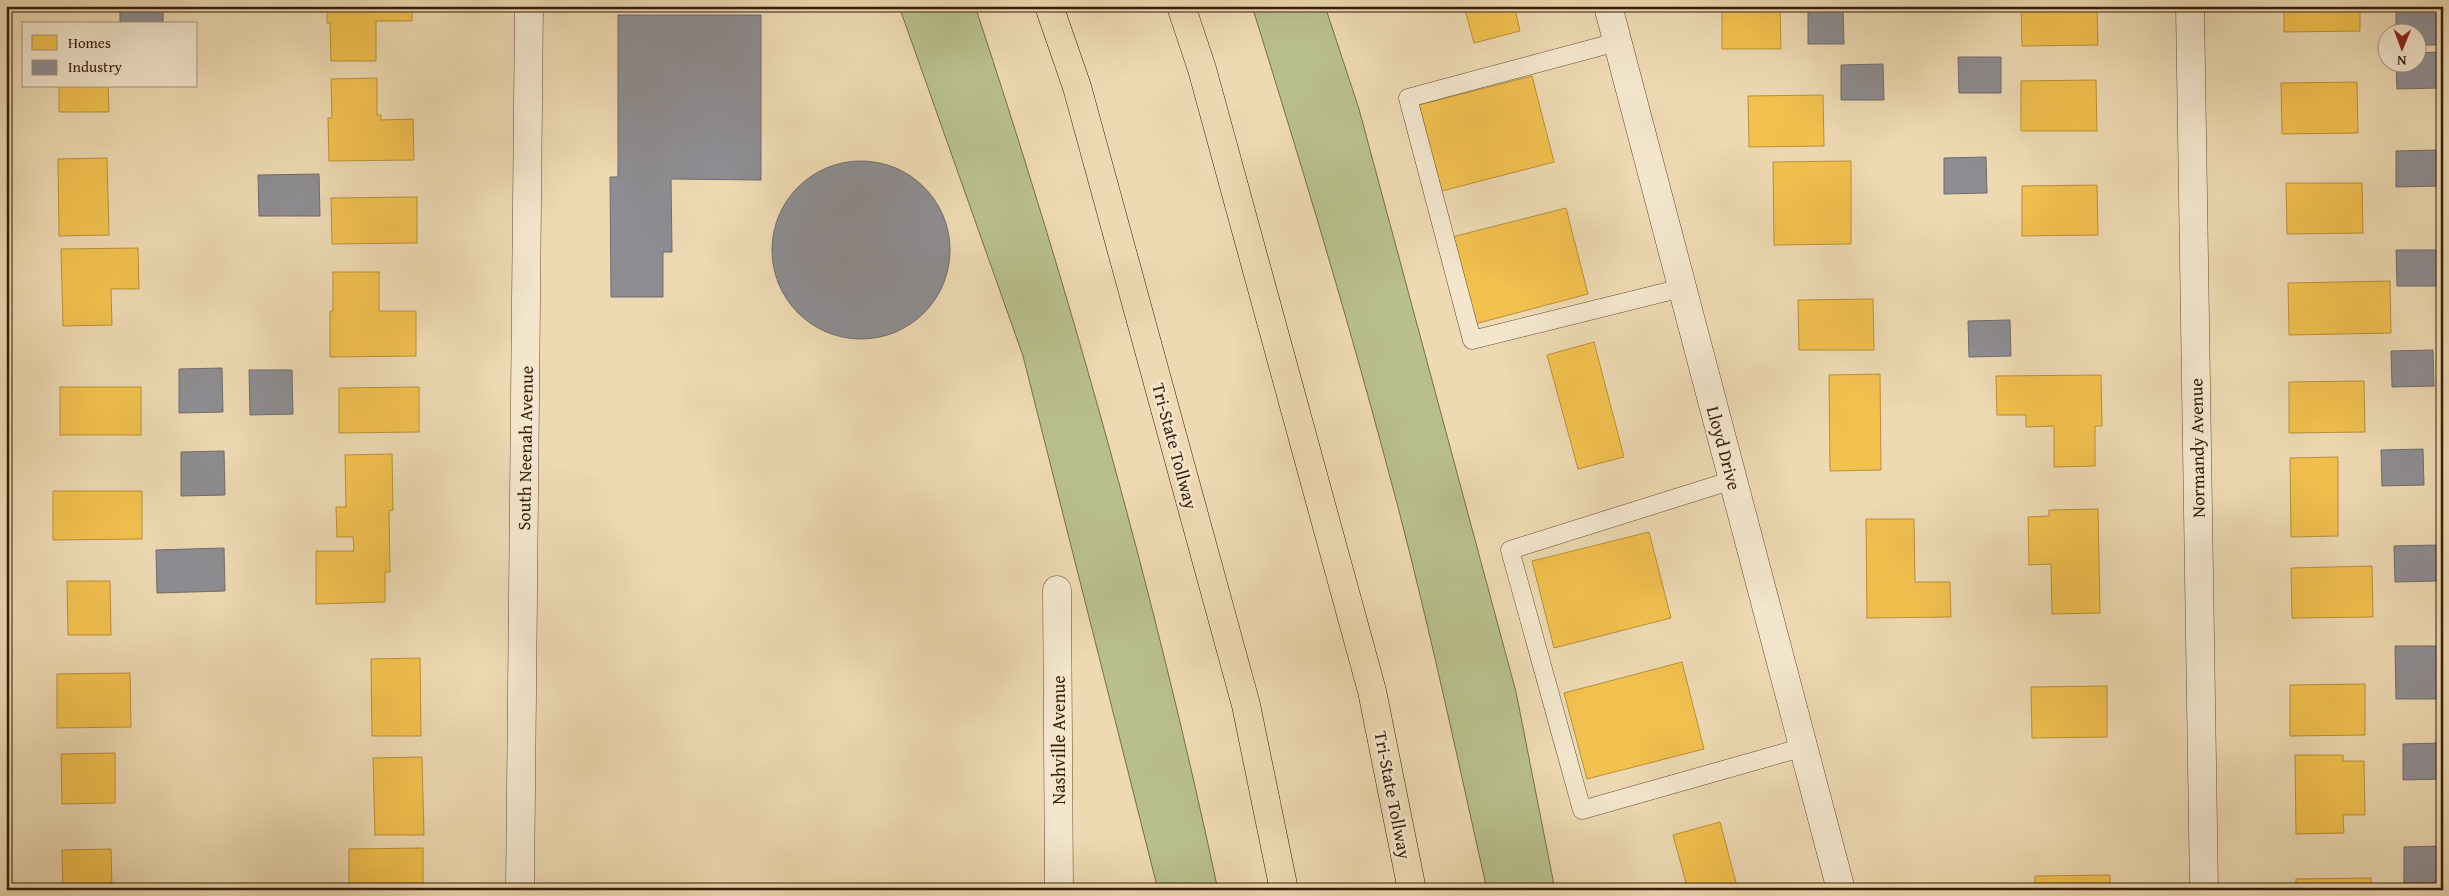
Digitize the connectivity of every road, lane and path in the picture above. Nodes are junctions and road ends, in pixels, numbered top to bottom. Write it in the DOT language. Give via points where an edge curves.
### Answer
graph roads {
  1 [pos="529,6"];
  2 [pos="1049,6"];
  3 [pos="1181,6"];
  4 [pos="1608,6"];
  5 [pos="2190,6"];
  6 [pos="1617,42"];
  7 [pos="1682,288"];
  8 [pos="1733,480"];
  9 [pos="1057,590"];
  10 [pos="1804,747"];
  11 [pos="520,890"];
  12 [pos="1059,890"];
  13 [pos="1284,890"];
  14 [pos="1412,890"];
  15 [pos="1841,890"];
  16 [pos="2204,890"];
  1 -- 11 [label="street, South Neenah Avenue"];
  2 -- 13 [label="highway, Tri-State Tollway" via="1077,87 1246,705"];
  3 -- 14 [label="highway, Tri-State Tollway" via="1202,69 1372,691"];
  4 -- 6 [label="street, Lloyd Drive"];
  5 -- 16 [label="street, Normandy Avenue"];
  6 -- 7 [label="street, Lloyd Drive"];
  6 -- 7 [label="lane" via="1408,98 1410,107 1472,340"];
  7 -- 8 [label="street, Lloyd Drive"];
  8 -- 10 [label="street, Lloyd Drive"];
  8 -- 10 [label="lane" via="1510,550 1582,810"];
  9 -- 12 [label="street, Nashville Avenue"];
  10 -- 15 [label="street, Lloyd Drive"];
}
